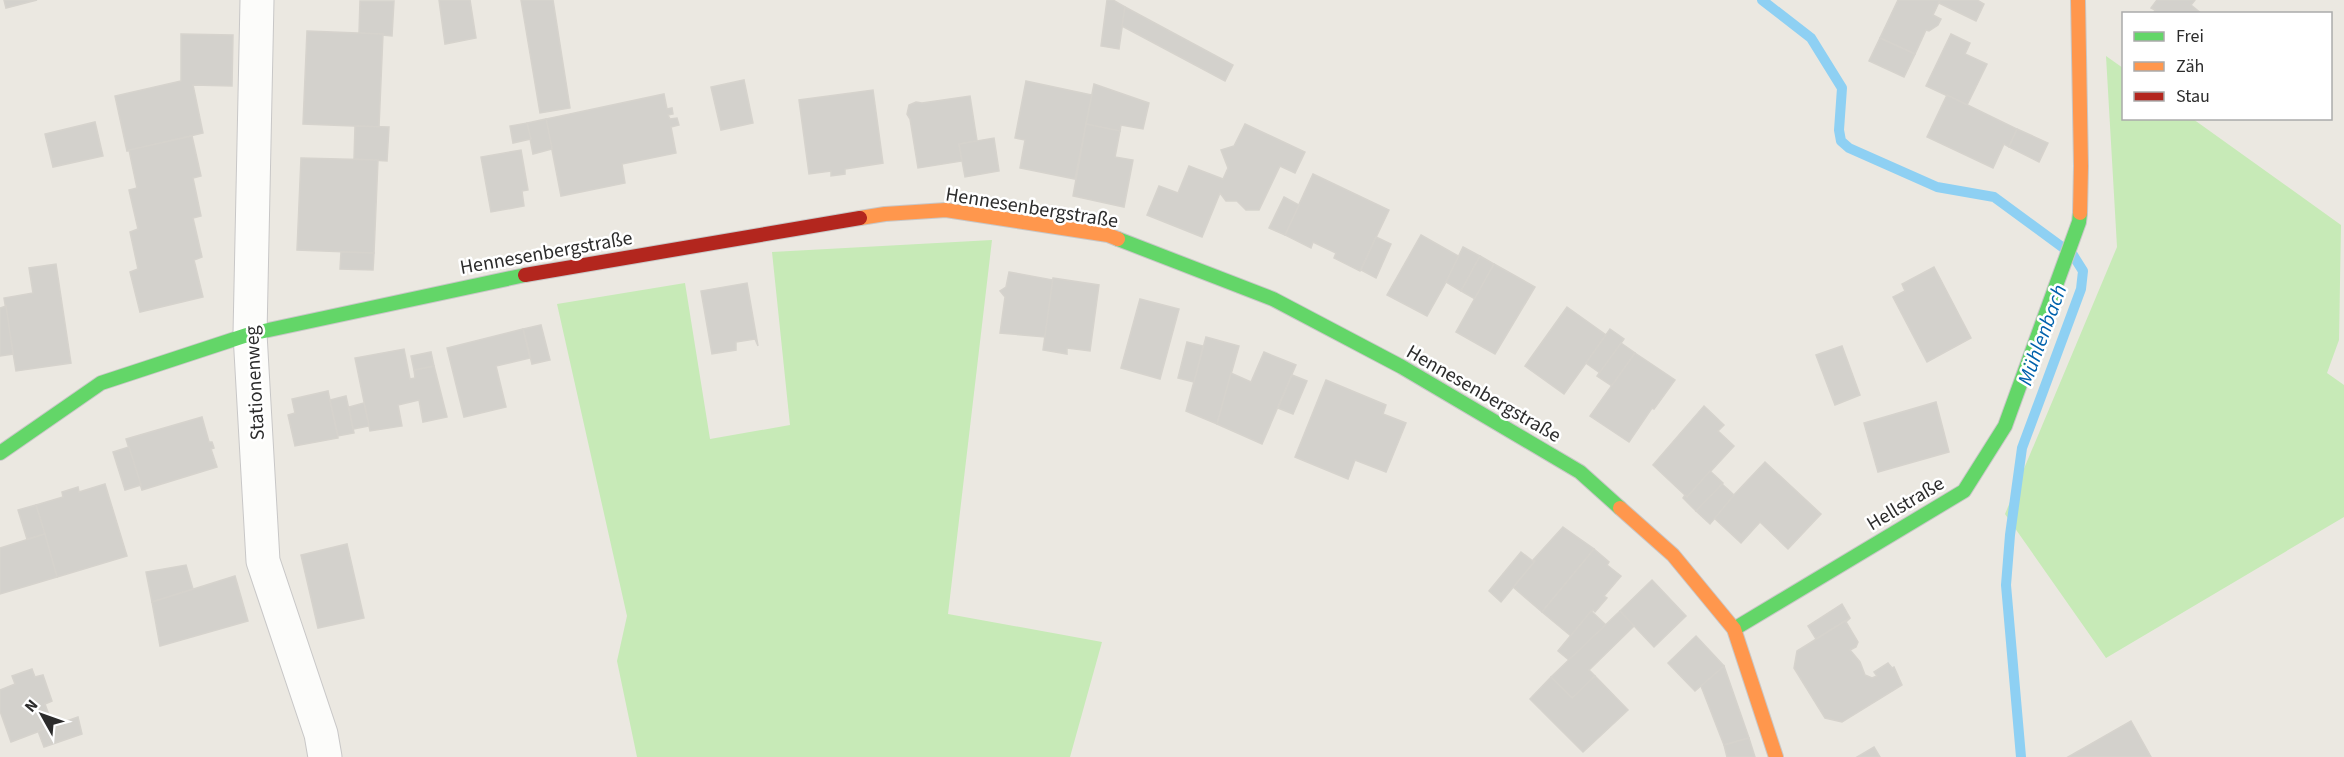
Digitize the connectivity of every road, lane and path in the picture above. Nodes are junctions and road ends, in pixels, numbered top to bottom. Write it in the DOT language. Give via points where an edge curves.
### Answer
graph roads {
  1 [pos="257,0"];
  2 [pos="2078,0"];
  3 [pos="250,334"];
  4 [pos="0,453"];
  5 [pos="1734,629"];
  6 [pos="325,757"];
  7 [pos="1776,757"];
  1 -- 3 [label="street, Stationenweg"];
  2 -- 5 [label="street, Hellstraße" via="2079,222 2005,426 1964,491"];
  3 -- 4 [label="street, Hennesenbergstraße" via="101,383"];
  3 -- 5 [label="street, Hennesenbergstraße" via="551,270 885,214 946,210 1108,235 1273,299 1402,367 1580,472 1673,555"];
  3 -- 6 [label="street, Stationenweg" via="263,561 321,734"];
  5 -- 7 [label="street, Hennesenbergstraße"];
}
